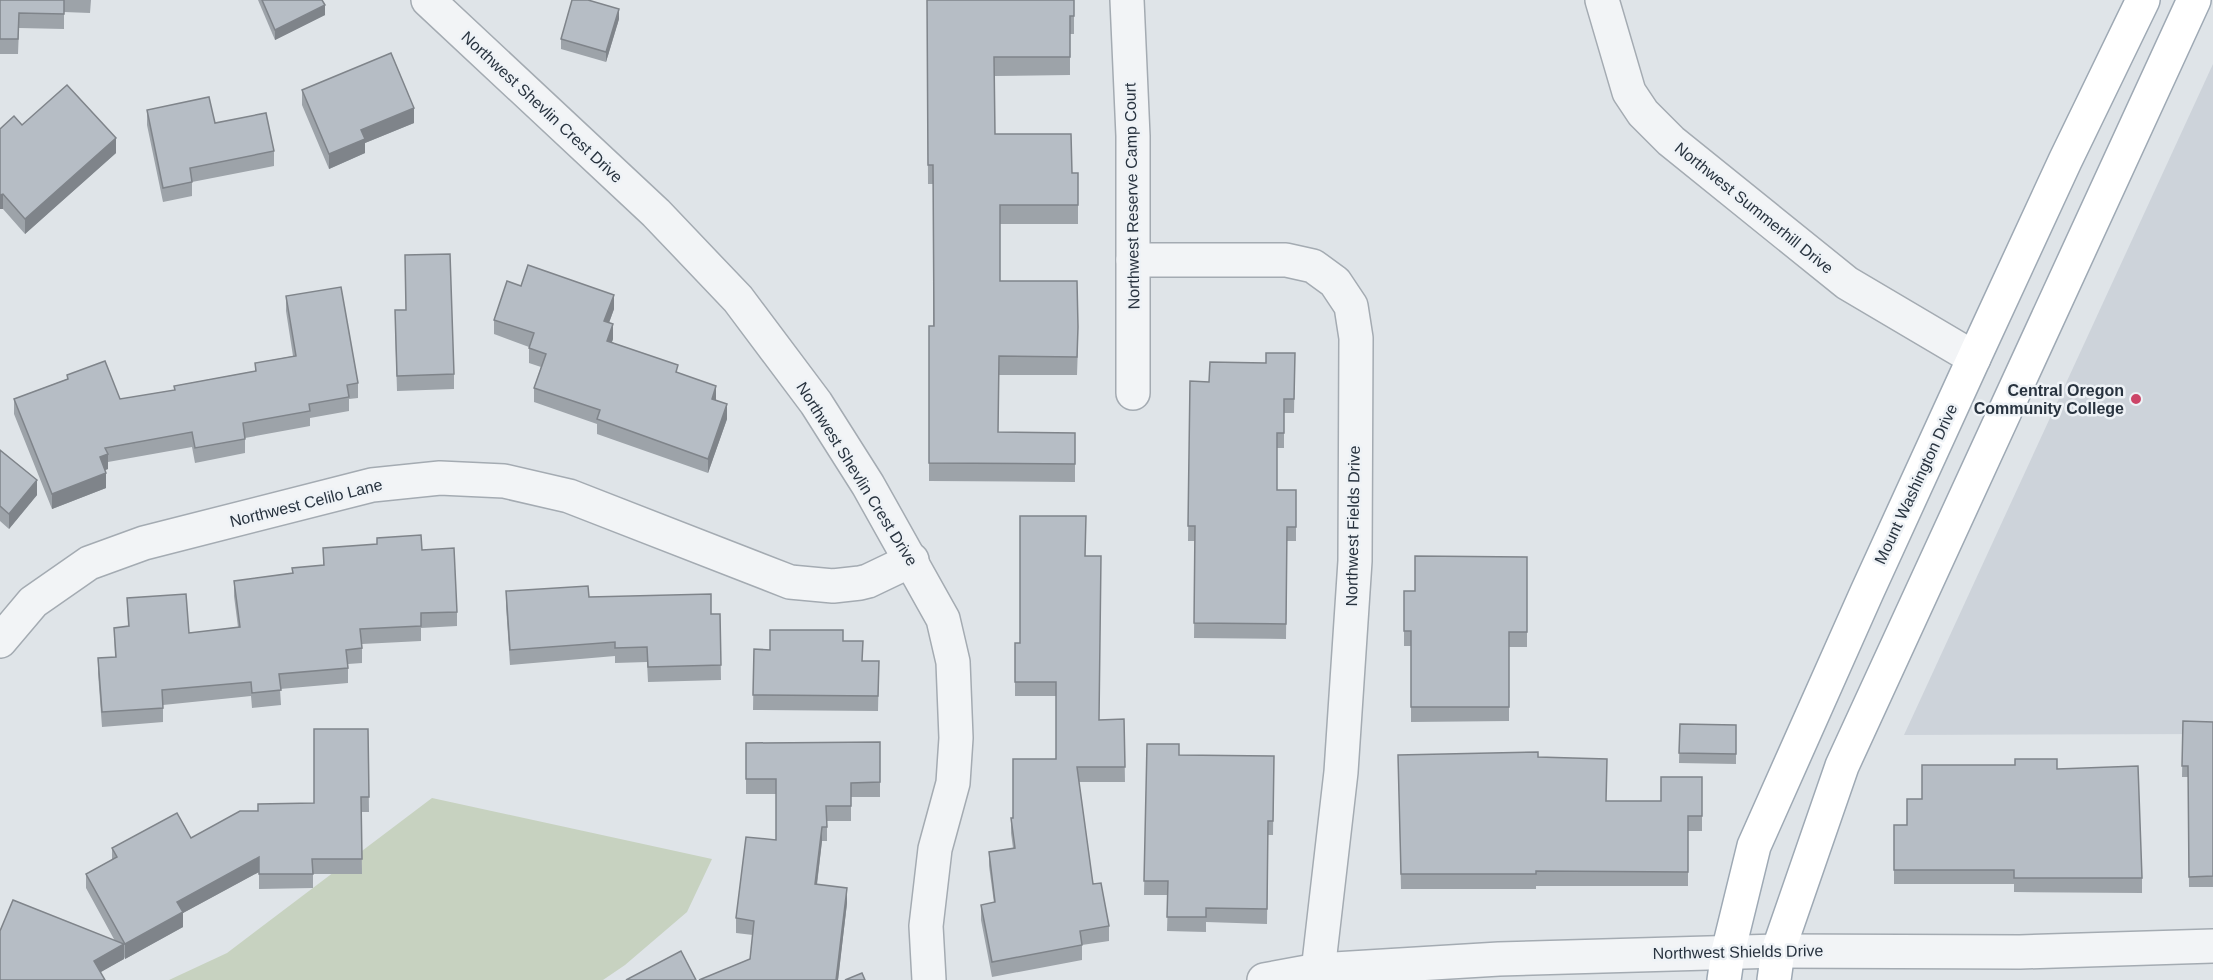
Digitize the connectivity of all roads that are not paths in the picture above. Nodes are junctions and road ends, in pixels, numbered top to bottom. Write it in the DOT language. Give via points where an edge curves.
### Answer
graph roads {
  1 [pos="428,0"];
  2 [pos="1127,0"];
  3 [pos="1602,0"];
  4 [pos="2143,0"];
  5 [pos="2194,0"];
  6 [pos="1133,260"];
  7 [pos="1974,358"];
  8 [pos="1133,393"];
  9 [pos="912,561"];
  10 [pos="0,640"];
  11 [pos="2213,946"];
  12 [pos="1776,965"];
  13 [pos="1726,966"];
  14 [pos="1318,975"];
  15 [pos="929,980"];
  16 [pos="1263,980"];
  1 -- 9 [label="street, Northwest Shevlin Crest Drive" via="656,213 738,299 816,403"];
  2 -- 6 [label="street, Northwest Reserve Camp Court"];
  3 -- 7 [label="street, Northwest Summerhill Drive" via="1629,92 1671,141 1847,283"];
  4 -- 7 [label="main road, Mount Washington Drive"];
  5 -- 12 [label="main road" via="1842,766"];
  6 -- 8 [label="street, Northwest Reserve Camp Court"];
  6 -- 14 [label="street, Northwest Fields Drive" via="1286,260 1313,266 1335,282 1351,306 1356,338 1355,561 1341,772"];
  7 -- 13 [label="main road, Mount Washington Drive" via="1754,846"];
  9 -- 10 [label="street, Northwest Celilo Lane" via="860,583 833,586 790,582 569,496 504,481 440,478 372,485 144,543 89,563 33,602"];
  9 -- 15 [label="street, Northwest Shevlin Crest Drive" via="944,619 953,662 953,783 935,849 926,926"];
  11 -- 12 [label="street, Northwest Shields Drive"];
  12 -- 13 [label="street, Northwest Shields Drive"];
  13 -- 14 [label="street, Northwest Shields Drive" via="1499,958"];
  14 -- 16 [label="street, Northwest Shields Drive"];
}
